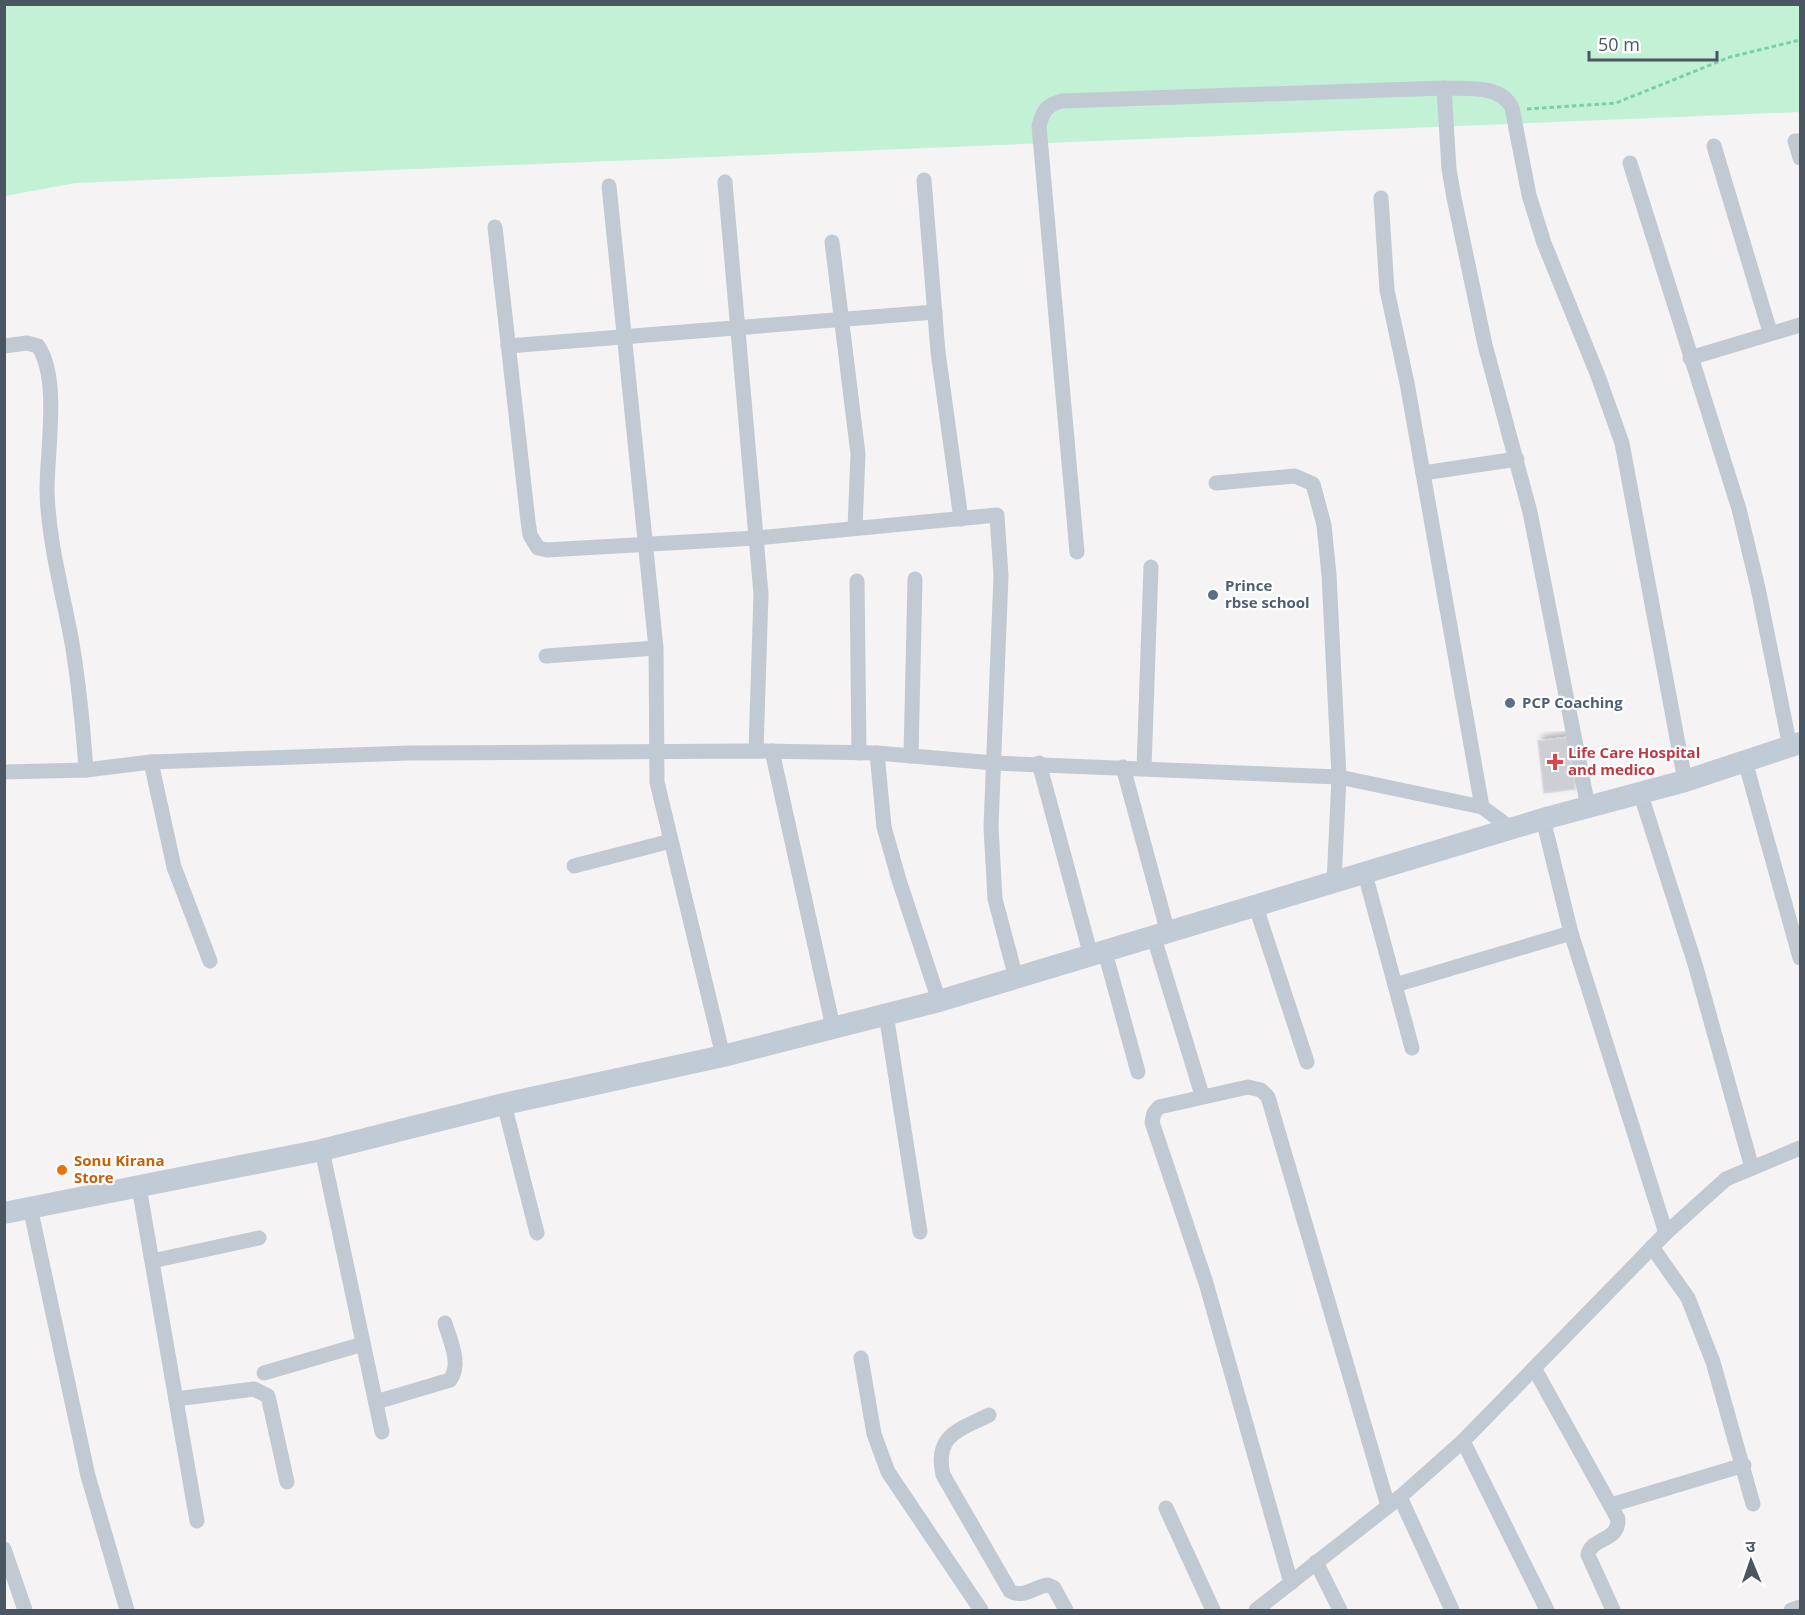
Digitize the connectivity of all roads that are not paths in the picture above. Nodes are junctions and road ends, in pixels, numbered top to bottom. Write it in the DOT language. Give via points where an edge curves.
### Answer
graph roads {
  1 [pos="1444,88"];
  2 [pos="1800,141"];
  3 [pos="1714,146"];
  4 [pos="1800,158"];
  5 [pos="1630,163"];
  6 [pos="924,180"];
  7 [pos="725,182"];
  8 [pos="609,186"];
  9 [pos="1381,198"];
  10 [pos="495,227"];
  11 [pos="832,242"];
  12 [pos="934,312"];
  13 [pos="841,319"];
  14 [pos="1800,325"];
  15 [pos="737,327"];
  16 [pos="1770,332"];
  17 [pos="624,336"];
  18 [pos="4,346"];
  19 [pos="508,346"];
  20 [pos="1690,358"];
  21 [pos="1517,459"];
  22 [pos="1423,473"];
  23 [pos="1216,483"];
  24 [pos="961,519"];
  25 [pos="855,528"];
  26 [pos="756,537"];
  27 [pos="646,545"];
  28 [pos="1077,552"];
  29 [pos="1151,567"];
  30 [pos="915,579"];
  31 [pos="857,581"];
  32 [pos="656,648"];
  33 [pos="546,656"];
  34 [pos="1795,745"];
  35 [pos="756,751"];
  36 [pos="772,751"];
  37 [pos="656,753"];
  38 [pos="859,753"];
  39 [pos="878,753"];
  40 [pos="911,756"];
  41 [pos="1744,761"];
  42 [pos="151,762"];
  43 [pos="994,763"];
  44 [pos="1039,763"];
  45 [pos="1123,767"];
  46 [pos="1144,768"];
  47 [pos="86,770"];
  48 [pos="4,772"];
  49 [pos="1339,777"];
  50 [pos="1685,781"];
  51 [pos="1640,792"];
  52 [pos="1482,807"];
  53 [pos="1588,807"];
  54 [pos="1543,819"];
  55 [pos="1512,829"];
  56 [pos="671,841"];
  57 [pos="574,866"];
  58 [pos="1365,874"];
  59 [pos="1334,883"];
  60 [pos="1256,907"];
  61 [pos="1571,933"];
  62 [pos="1161,935"];
  63 [pos="1098,954"];
  64 [pos="1800,958"];
  65 [pos="210,961"];
  66 [pos="1016,978"];
  67 [pos="1395,985"];
  68 [pos="939,1001"];
  69 [pos="886,1014"];
  70 [pos="833,1027"];
  71 [pos="1412,1048"];
  72 [pos="723,1056"];
  73 [pos="1307,1062"];
  74 [pos="1138,1072"];
  75 [pos="1202,1095"];
  76 [pos="504,1104"];
  77 [pos="1800,1148"];
  78 [pos="322,1150"];
  79 [pos="1752,1168"];
  80 [pos="139,1187"];
  81 [pos="30,1207"];
  82 [pos="4,1213"];
  83 [pos="920,1232"];
  84 [pos="537,1233"];
  85 [pos="1666,1233"];
  86 [pos="259,1238"];
  87 [pos="1652,1247"];
  88 [pos="152,1261"];
  89 [pos="445,1323"];
  90 [pos="363,1344"];
  91 [pos="861,1358"];
  92 [pos="1534,1368"];
  93 [pos="264,1373"];
  94 [pos="176,1399"];
  95 [pos="376,1402"];
  96 [pos="989,1415"];
  97 [pos="382,1432"];
  98 [pos="1463,1442"];
  99 [pos="1744,1465"];
  100 [pos="286,1482"];
  101 [pos="1394,1502"];
  102 [pos="1753,1504"];
  103 [pos="1611,1505"];
  104 [pos="1166,1508"];
  105 [pos="197,1521"];
  106 [pos="4,1549"];
  107 [pos="1317,1562"];
  108 [pos="1290,1583"];
  109 [pos="1800,1607"];
  110 [pos="25,1611"];
  111 [pos="126,1611"];
  112 [pos="981,1611"];
  113 [pos="1066,1611"];
  114 [pos="1213,1611"];
  115 [pos="1256,1611"];
  116 [pos="1340,1611"];
  117 [pos="1452,1611"];
  118 [pos="1547,1611"];
  119 [pos="1613,1611"];
  120 [pos="1791,1611"];
  1 -- 21 [label="street" via="1454,198 1485,345"];
  1 -- 28 [label="street" via="1062,101 1050,104 1042,113 1039,126"];
  1 -- 50 [label="street" via="1489,90 1508,100 1512,108 1529,195 1544,243 1622,443"];
  2 -- 4 [label="street" via="1795,141"];
  3 -- 16 [label="street"];
  5 -- 20 [label="street"];
  6 -- 12 [label="street"];
  7 -- 15 [label="street"];
  8 -- 17 [label="street"];
  9 -- 22 [label="street" via="1387,290"];
  10 -- 19 [label="street"];
  11 -- 13 [label="street"];
  12 -- 13 [label="street"];
  12 -- 24 [label="street"];
  13 -- 15 [label="street"];
  13 -- 25 [label="street" via="858,454"];
  14 -- 16 [label="street"];
  15 -- 17 [label="street"];
  15 -- 26 [label="street"];
  16 -- 20 [label="street"];
  17 -- 19 [label="street"];
  17 -- 27 [label="street"];
  18 -- 47 [label="street" via="38,346 48,369 48,511 77,676"];
  19 -- 27 [label="street" via="533,543 547,550"];
  20 -- 34 [label="street" via="1747,542"];
  21 -- 22 [label="street"];
  21 -- 53 [label="street"];
  22 -- 52 [label="street"];
  23 -- 49 [label="street" via="1295,476 1312,484 1324,525 1329,575"];
  24 -- 25 [label="street"];
  24 -- 43 [label="street" via="997,515 1001,576"];
  25 -- 26 [label="street"];
  26 -- 27 [label="street"];
  26 -- 35 [label="street" via="761,618"];
  27 -- 32 [label="street"];
  29 -- 46 [label="street"];
  30 -- 40 [label="street"];
  31 -- 38 [label="street"];
  32 -- 33 [label="street"];
  32 -- 37 [label="street"];
  34 -- 41 [label="street"];
  35 -- 36 [label="street"];
  35 -- 37 [label="street"];
  36 -- 38 [label="street"];
  36 -- 70 [label="street"];
  37 -- 42 [label="street" via="409,753"];
  37 -- 56 [label="street" via="659,795"];
  38 -- 39 [label="street"];
  39 -- 40 [label="street"];
  39 -- 68 [label="street" via="884,827"];
  40 -- 43 [label="street"];
  41 -- 50 [label="street"];
  41 -- 64 [label="street"];
  42 -- 47 [label="street"];
  42 -- 65 [label="street" via="174,867"];
  43 -- 44 [label="street"];
  43 -- 66 [label="street" via="990,806 995,899"];
  44 -- 45 [label="street"];
  44 -- 63 [label="street"];
  45 -- 46 [label="street"];
  45 -- 62 [label="street"];
  46 -- 49 [label="street"];
  47 -- 48 [label="street"];
  49 -- 52 [label="street"];
  49 -- 59 [label="street"];
  50 -- 51 [label="street"];
  51 -- 53 [label="street"];
  51 -- 79 [label="street" via="1695,964"];
  52 -- 55 [label="street"];
  53 -- 54 [label="street"];
  54 -- 55 [label="street"];
  54 -- 61 [label="street"];
  55 -- 58 [label="street"];
  56 -- 57 [label="street"];
  56 -- 72 [label="street"];
  58 -- 59 [label="street"];
  58 -- 67 [label="street"];
  59 -- 60 [label="street"];
  60 -- 62 [label="street"];
  60 -- 73 [label="street"];
  61 -- 67 [label="street"];
  61 -- 85 [label="street"];
  62 -- 63 [label="street"];
  62 -- 75 [label="street"];
  63 -- 66 [label="street"];
  63 -- 74 [label="street"];
  66 -- 68 [label="street"];
  67 -- 71 [label="street"];
  68 -- 69 [label="street"];
  69 -- 70 [label="street"];
  69 -- 83 [label="street"];
  70 -- 72 [label="street"];
  72 -- 76 [label="street"];
  75 -- 101 [label="street" via="1248,1087 1261,1090 1268,1097"];
  75 -- 108 [label="street" via="1159,1107 1152,1122 1206,1284"];
  76 -- 78 [label="street"];
  76 -- 84 [label="street"];
  77 -- 79 [label="street"];
  78 -- 80 [label="street"];
  78 -- 90 [label="street"];
  79 -- 85 [label="street" via="1726,1179"];
  80 -- 81 [label="street"];
  80 -- 88 [label="street"];
  81 -- 82 [label="street"];
  81 -- 111 [label="street" via="87,1476"];
  85 -- 87 [label="street"];
  86 -- 88 [label="street"];
  87 -- 92 [label="street"];
  87 -- 99 [label="street" via="1688,1298 1713,1362"];
  88 -- 94 [label="street"];
  89 -- 95 [label="street" via="456,1365 450,1380"];
  90 -- 93 [label="street"];
  90 -- 95 [label="street"];
  91 -- 112 [label="street" via="874,1434 888,1472"];
  92 -- 98 [label="street"];
  92 -- 103 [label="street"];
  94 -- 100 [label="street" via="262,1391 268,1396"];
  94 -- 105 [label="street"];
  95 -- 97 [label="street"];
  96 -- 113 [label="street" via="954,1432 944,1444 939,1459 943,1475 1010,1591 1025,1593 1048,1585 1054,1588"];
  98 -- 101 [label="street"];
  98 -- 118 [label="street"];
  99 -- 102 [label="street"];
  99 -- 103 [label="street"];
  101 -- 107 [label="street"];
  101 -- 117 [label="street"];
  103 -- 119 [label="street" via="1618,1520 1616,1530 1593,1546 1588,1555"];
  104 -- 114 [label="street"];
  106 -- 110 [label="street"];
  107 -- 108 [label="street"];
  107 -- 116 [label="street"];
  108 -- 115 [label="street"];
  109 -- 120 [label="street"];
}
